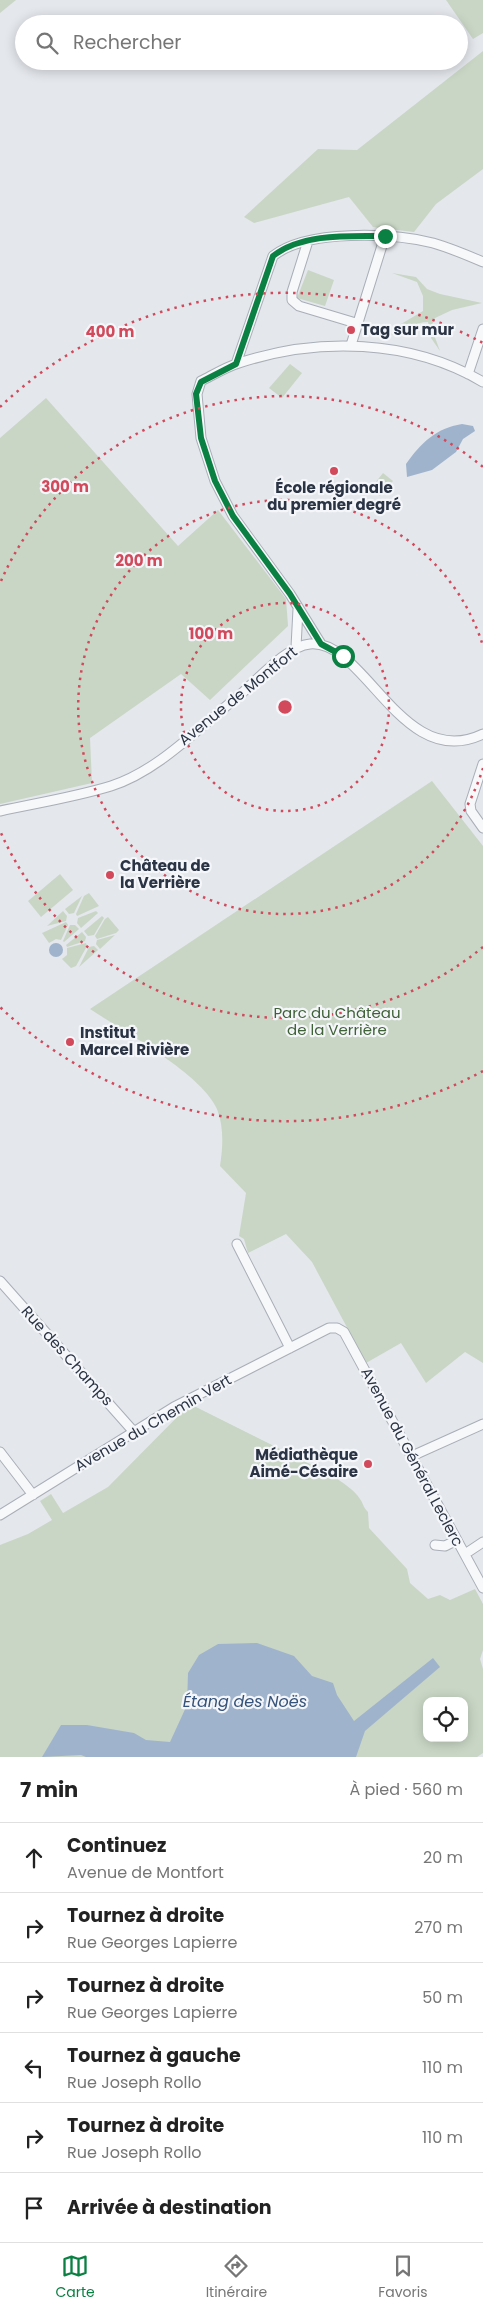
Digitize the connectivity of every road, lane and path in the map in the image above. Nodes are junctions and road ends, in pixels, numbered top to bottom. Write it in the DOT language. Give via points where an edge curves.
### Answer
graph roads {
  1 [pos="385,236"];
  2 [pos="308,241"];
  3 [pos="483,262"];
  4 [pos="359,324"];
  5 [pos="483,329"];
  6 [pos="351,345"];
  7 [pos="236,364"];
  8 [pos="468,374"];
  9 [pos="483,382"];
  10 [pos="298,609"];
  11 [pos="321,644"];
  12 [pos="296,647"];
  13 [pos="481,738"];
  14 [pos="483,764"];
  15 [pos="0,811"];
  16 [pos="483,828"];
  17 [pos="237,1244"];
  18 [pos="0,1281"];
  19 [pos="337,1328"];
  20 [pos="290,1348"];
  21 [pos="483,1424"];
  22 [pos="134,1432"];
  23 [pos="0,1452"];
  24 [pos="412,1456"];
  25 [pos="33,1495"];
  26 [pos="0,1515"];
  27 [pos="457,1540"];
  28 [pos="483,1542"];
  29 [pos="435,1544"];
  30 [pos="465,1554"];
  31 [pos="483,1588"];
  1 -- 2 [label="street"];
  1 -- 3 [label="street" via="432,243"];
  1 -- 4 [label="street"];
  2 -- 4 [label="street" via="292,300 299,306"];
  2 -- 7 [label="street" via="273,256"];
  4 -- 6 [label="street"];
  5 -- 8 [label="street"];
  6 -- 7 [label="street" via="307,348"];
  6 -- 8 [label="street" via="418,354"];
  7 -- 10 [label="street" via="201,382 196,394 201,438 215,481 233,516"];
  8 -- 9 [label="street"];
  10 -- 11 [label="street"];
  10 -- 12 [label="street"];
  11 -- 12 [label="street, Avenue de Montfort"];
  11 -- 13 [label="street" via="343,656 396,712 418,729 450,740"];
  12 -- 15 [label="street, Avenue de Montfort" via="171,751 136,774 111,786"];
  14 -- 16 [label="street" via="470,804"];
  17 -- 20 [label="street"];
  18 -- 22 [label="street, Rue des Champs"];
  19 -- 20 [label="street, Avenue du Chemin Vert" via="329,1328"];
  19 -- 24 [label="street, Avenue du Général Leclerc" via="344,1332"];
  20 -- 22 [label="street, Avenue du Chemin Vert" via="174,1407"];
  21 -- 24 [label="street"];
  22 -- 25 [label="street, Avenue du Chemin Vert"];
  23 -- 25 [label="street"];
  24 -- 27 [label="street, Avenue du Général Leclerc"];
  25 -- 26 [label="street, Avenue du Chemin Vert"];
  27 -- 29 [label="street" via="445,1546"];
  27 -- 30 [label="street, Avenue du Général Leclerc"];
  28 -- 30 [label="street"];
  30 -- 31 [label="street, Avenue du Général Leclerc"];
}
